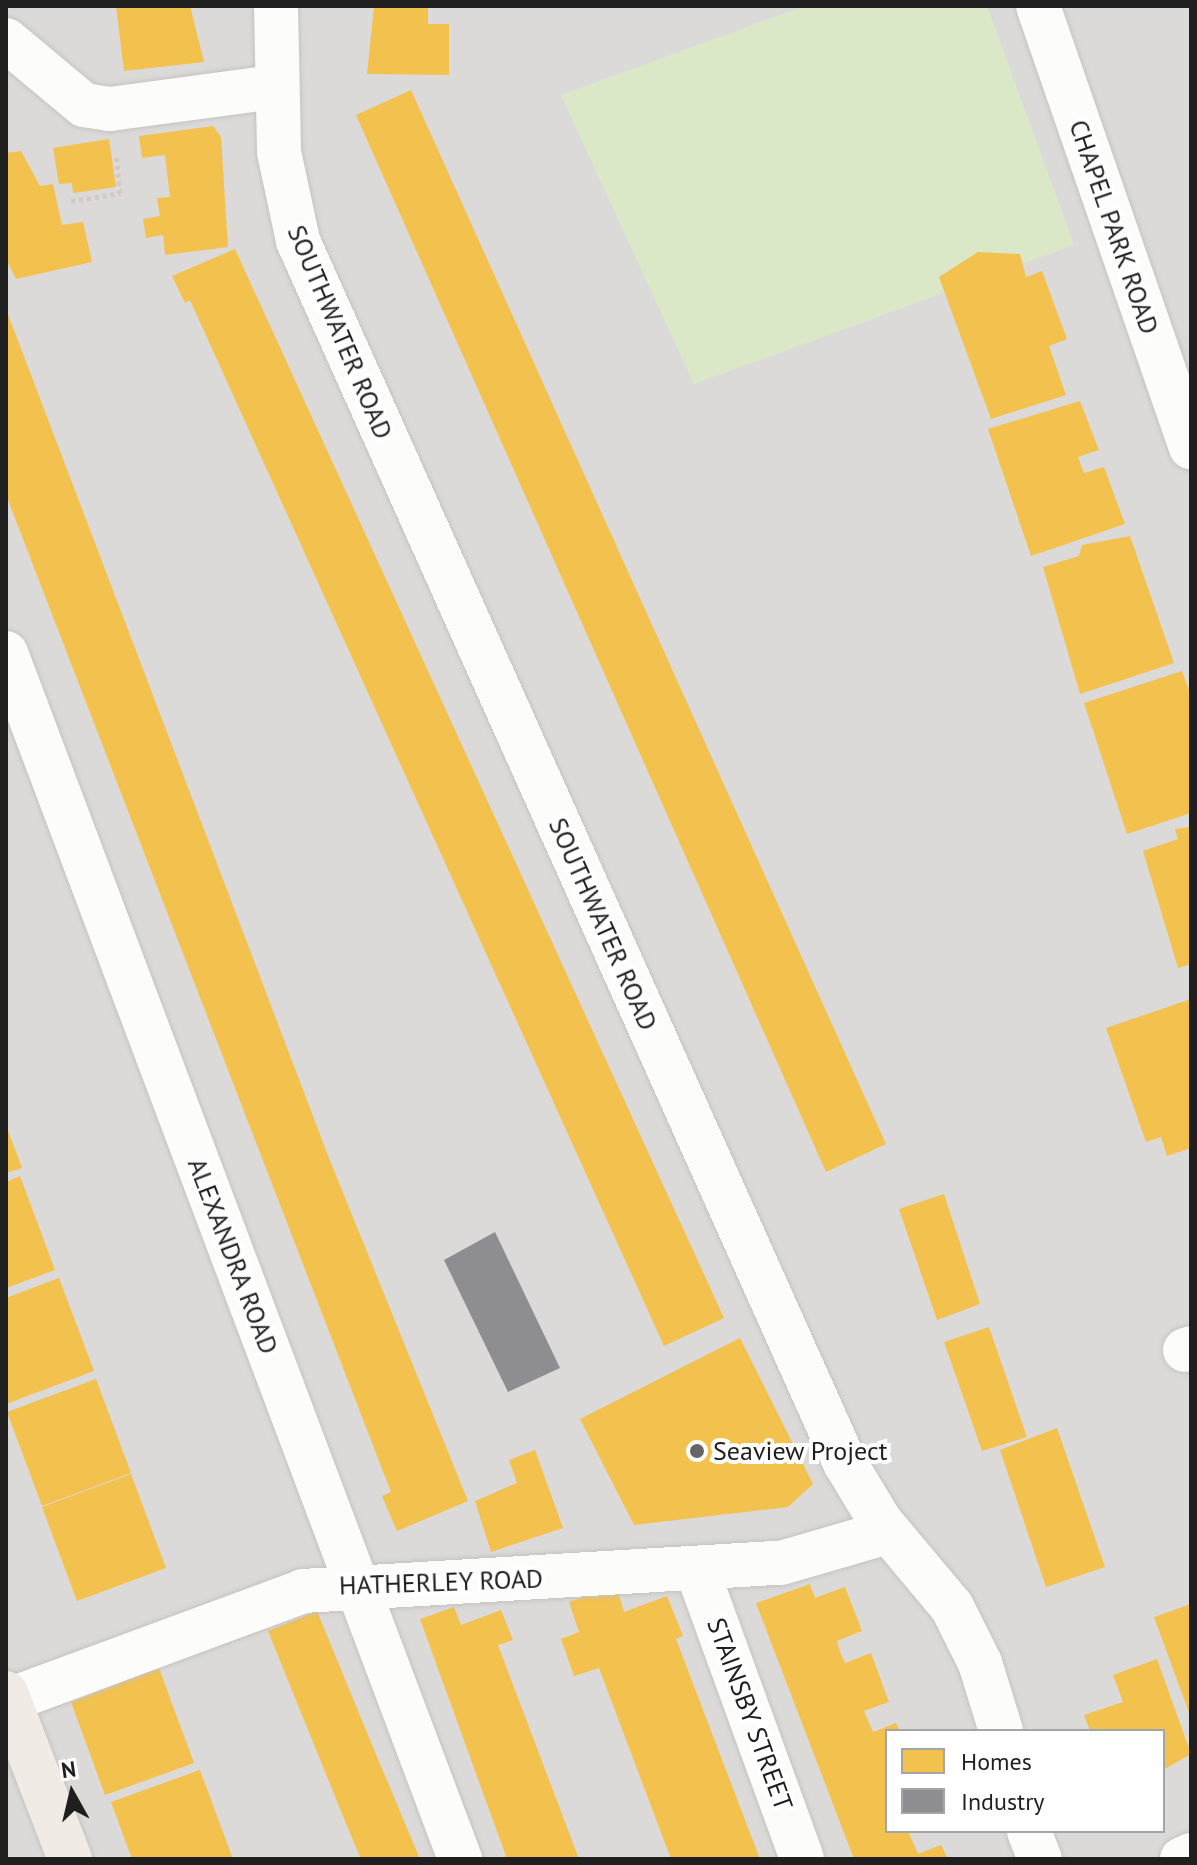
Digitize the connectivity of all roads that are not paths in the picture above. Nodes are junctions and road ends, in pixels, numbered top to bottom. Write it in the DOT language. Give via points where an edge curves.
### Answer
graph roads {
  1 [pos="276,6"];
  2 [pos="1038,6"];
  3 [pos="6,40"];
  4 [pos="274,87"];
  5 [pos="1191,447"];
  6 [pos="6,653"];
  7 [pos="888,1532"];
  8 [pos="697,1570"];
  9 [pos="350,1582"];
  10 [pos="7,1696"];
  11 [pos="1000,1729"];
  12 [pos="1030,1833"];
  13 [pos="1191,1855"];
  14 [pos="70,1859"];
  15 [pos="460,1859"];
  16 [pos="802,1859"];
  17 [pos="1040,1859"];
  18 [pos="1182,1859"];
  1 -- 4 [label="street, SOUTHWATER ROAD"];
  2 -- 5 [label="street, CHAPEL PARK ROAD"];
  3 -- 4 [label="street" via="84,105 110,109"];
  4 -- 7 [label="street, SOUTHWATER ROAD" via="285,197 303,255 845,1463"];
  6 -- 9 [label="street, ALEXANDRA ROAD"];
  7 -- 8 [label="street, HATHERLEY ROAD" via="781,1563"];
  7 -- 11 [label="street, SOUTHWATER ROAD" via="952,1607 980,1663"];
  8 -- 9 [label="street, HATHERLEY ROAD" via="423,1585"];
  8 -- 16 [label="street, STAINSBY STREET"];
  9 -- 10 [label="street, HATHERLEY ROAD" via="303,1591"];
  9 -- 15 [label="street, ALEXANDRA ROAD"];
  10 -- 14 [label="main road"];
  12 -- 17 [label="street"];
  13 -- 18 [label="street"];
}
